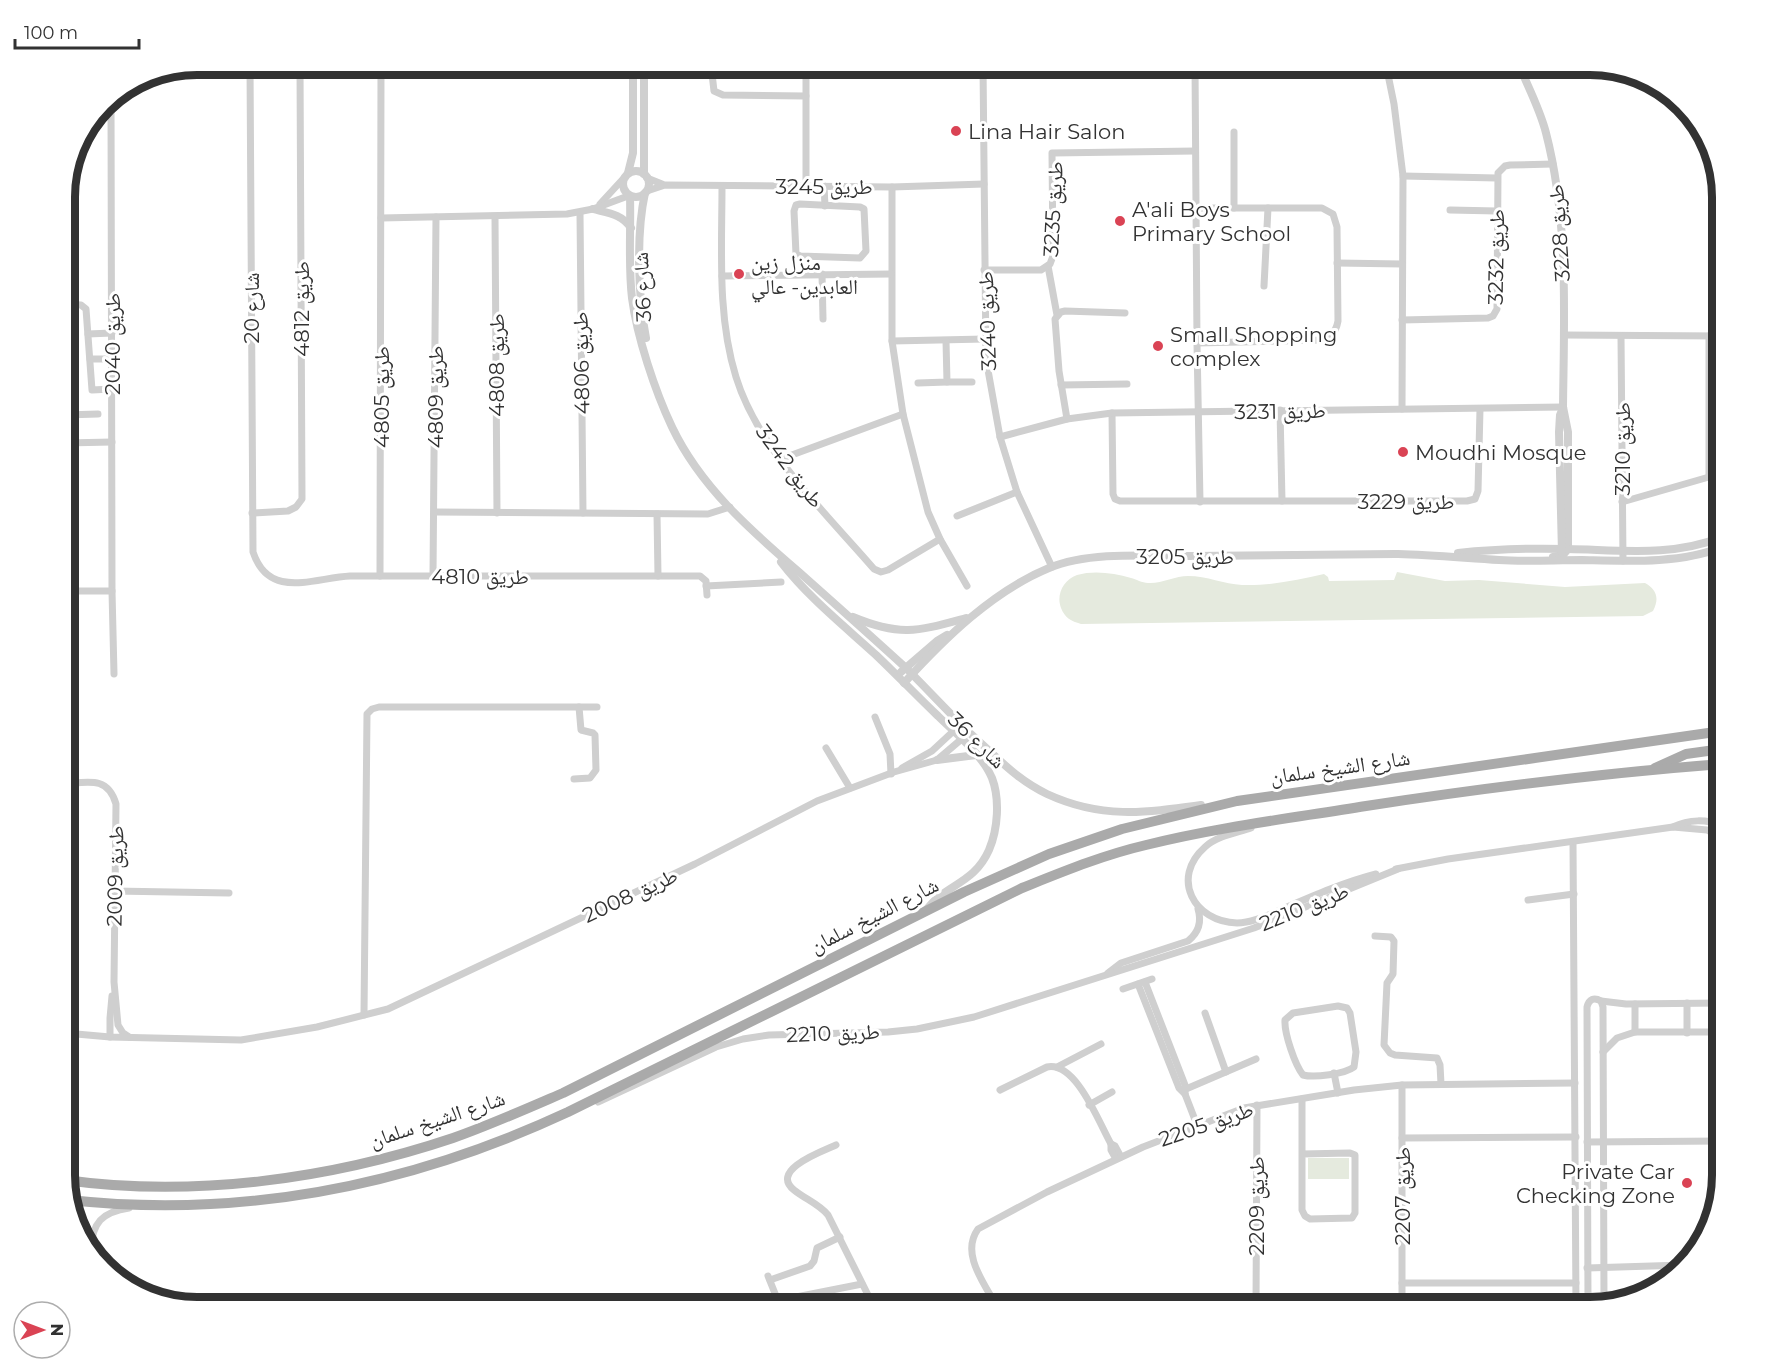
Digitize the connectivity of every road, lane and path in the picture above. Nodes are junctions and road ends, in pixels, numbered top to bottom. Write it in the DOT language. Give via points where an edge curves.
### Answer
graph roads {
  1 [pos="250,75"];
  2 [pos="300,75"];
  3 [pos="381,75"];
  4 [pos="633,75"];
  5 [pos="644,75"];
  6 [pos="712,75"];
  7 [pos="806,75"];
  8 [pos="983,75"];
  9 [pos="1195,75"];
  10 [pos="1388,75"];
  11 [pos="1523,75"];
  12 [pos="806,96"];
  13 [pos="111,111"];
  14 [pos="1234,132"];
  15 [pos="1195,151"];
  16 [pos="1553,164"];
  17 [pos="626,176"];
  18 [pos="646,176"];
  19 [pos="1403,176"];
  20 [pos="1497,178"];
  21 [pos="984,184"];
  22 [pos="664,185"];
  23 [pos="722,186"];
  24 [pos="806,186"];
  25 [pos="824,186"];
  26 [pos="892,187"];
  27 [pos="646,192"];
  28 [pos="629,196"];
  29 [pos="825,206"];
  30 [pos="1196,208"];
  31 [pos="1234,208"];
  32 [pos="1269,208"];
  33 [pos="593,209"];
  34 [pos="1450,210"];
  35 [pos="1497,211"];
  36 [pos="580,213"];
  37 [pos="495,217"];
  38 [pos="381,218"];
  39 [pos="436,218"];
  40 [pos="631,228"];
  41 [pos="1337,263"];
  42 [pos="1402,264"];
  43 [pos="1048,267"];
  44 [pos="984,270"];
  45 [pos="822,274"];
  46 [pos="891,274"];
  47 [pos="723,276"];
  48 [pos="1264,286"];
  49 [pos="75,305"];
  50 [pos="1125,313"];
  51 [pos="1057,315"];
  52 [pos="823,319"];
  53 [pos="1402,320"];
  54 [pos="112,333"];
  55 [pos="88,334"];
  56 [pos="1564,335"];
  57 [pos="1621,336"];
  58 [pos="1708,336"];
  59 [pos="1712,336"];
  60 [pos="985,339"];
  61 [pos="892,340"];
  62 [pos="946,341"];
  63 [pos="1197,343"];
  64 [pos="90,359"];
  65 [pos="112,359"];
  66 [pos="654,380"];
  67 [pos="947,382"];
  68 [pos="972,382"];
  69 [pos="918,383"];
  70 [pos="1127,384"];
  71 [pos="1061,385"];
  72 [pos="112,389"];
  73 [pos="1563,407"];
  74 [pos="1280,410"];
  75 [pos="1402,410"];
  76 [pos="1480,410"];
  77 [pos="1199,412"];
  78 [pos="1112,413"];
  79 [pos="98,414"];
  80 [pos="903,414"];
  81 [pos="75,415"];
  82 [pos="1067,419"];
  83 [pos="1000,437"];
  84 [pos="112,442"];
  85 [pos="75,443"];
  86 [pos="781,459"];
  87 [pos="1712,476"];
  88 [pos="1709,477"];
  89 [pos="1017,492"];
  90 [pos="1282,501"];
  91 [pos="1200,502"];
  92 [pos="1623,502"];
  93 [pos="730,507"];
  94 [pos="434,512"];
  95 [pos="252,513"];
  96 [pos="496,513"];
  97 [pos="583,513"];
  98 [pos="657,514"];
  99 [pos="957,516"];
  100 [pos="940,539"];
  101 [pos="1712,541"];
  102 [pos="770,547"];
  103 [pos="1564,551"];
  104 [pos="1712,551"];
  105 [pos="253,552"];
  106 [pos="1439,555"];
  107 [pos="1623,556"];
  108 [pos="1535,560"];
  109 [pos="1574,560"];
  110 [pos="1052,567"];
  111 [pos="380,576"];
  112 [pos="433,576"];
  113 [pos="658,576"];
  114 [pos="781,582"];
  115 [pos="706,586"];
  116 [pos="967,586"];
  117 [pos="75,591"];
  118 [pos="112,591"];
  119 [pos="707,595"];
  120 [pos="847,615"];
  121 [pos="969,618"];
  122 [pos="908,671"];
  123 [pos="114,674"];
  124 [pos="897,675"];
  125 [pos="904,683"];
  126 [pos="579,707"];
  127 [pos="597,707"];
  128 [pos="874,717"];
  129 [pos="956,728"];
  130 [pos="968,732"];
  131 [pos="1712,732"];
  132 [pos="961,739"];
  133 [pos="826,747"];
  134 [pos="1712,750"];
  135 [pos="976,755"];
  136 [pos="937,760"];
  137 [pos="1712,765"];
  138 [pos="1652,770"];
  139 [pos="892,773"];
  140 [pos="574,779"];
  141 [pos="75,783"];
  142 [pos="850,788"];
  143 [pos="1238,801"];
  144 [pos="1274,820"];
  145 [pos="1712,822"];
  146 [pos="1673,827"];
  147 [pos="1712,833"];
  148 [pos="1573,842"];
  149 [pos="1398,869"];
  150 [pos="114,891"];
  151 [pos="229,893"];
  152 [pos="1574,894"];
  153 [pos="1528,900"];
  154 [pos="927,909"];
  155 [pos="1198,909"];
  156 [pos="1375,936"];
  157 [pos="1106,974"];
  158 [pos="114,981"];
  159 [pos="1123,989"];
  160 [pos="1601,1001"];
  161 [pos="1687,1003"];
  162 [pos="1712,1003"];
  163 [pos="1635,1004"];
  164 [pos="1204,1013"];
  165 [pos="364,1015"];
  166 [pos="1635,1032"];
  167 [pos="1712,1032"];
  168 [pos="1687,1033"];
  169 [pos="75,1034"];
  170 [pos="110,1037"];
  171 [pos="130,1038"];
  172 [pos="1101,1044"];
  173 [pos="1603,1052"];
  174 [pos="1256,1059"];
  175 [pos="1057,1067"];
  176 [pos="1226,1072"];
  177 [pos="1334,1073"];
  178 [pos="1575,1083"];
  179 [pos="1441,1084"];
  180 [pos="1402,1085"];
  181 [pos="1000,1090"];
  182 [pos="1186,1091"];
  183 [pos="1112,1092"];
  184 [pos="1338,1093"];
  185 [pos="1302,1099"];
  186 [pos="1089,1104"];
  187 [pos="1257,1105"];
  188 [pos="568,1112"];
  189 [pos="1197,1125"];
  190 [pos="1576,1137"];
  191 [pos="1402,1138"];
  192 [pos="1712,1141"];
  193 [pos="1587,1142"];
  194 [pos="1603,1142"];
  195 [pos="836,1144"];
  196 [pos="1302,1154"];
  197 [pos="1118,1158"];
  198 [pos="75,1181"];
  199 [pos="78,1201"];
  200 [pos="146,1206"];
  201 [pos="92,1237"];
  202 [pos="840,1237"];
  203 [pos="1671,1265"];
  204 [pos="1587,1268"];
  205 [pos="1604,1268"];
  206 [pos="1402,1283"];
  207 [pos="1576,1283"];
  208 [pos="862,1284"];
  209 [pos="1604,1296"];
  210 [pos="777,1297"];
  211 [pos="798,1297"];
  212 [pos="868,1297"];
  213 [pos="991,1297"];
  214 [pos="1256,1297"];
  215 [pos="1402,1297"];
  216 [pos="1576,1297"];
  217 [pos="1588,1297"];
  1 -- 95 [label="street, شارع 20"];
  2 -- 95 [label="street, طريق 4812" via="302,498 288,511"];
  3 -- 38 [label="street, طريق 4805"];
  4 -- 17 [label="street" via="633,153"];
  5 -- 18 [label="street"];
  6 -- 12 [label="street" via="714,91 723,95"];
  7 -- 12 [label="street"];
  8 -- 21 [label="street, طريق 3240"];
  9 -- 15 [label="street"];
  10 -- 19 [label="street"];
  11 -- 16 [label="street, طريق 3228" via="1546,131"];
  12 -- 24 [label="street"];
  13 -- 54 [label="street, طريق 2040"];
  14 -- 31 [label="street"];
  15 -- 30 [label="street"];
  15 -- 43 [label="street, طريق 3235" via="1052,153 1053,256"];
  16 -- 20 [label="street, طريق 3232" via="1505,166"];
  16 -- 56 [label="street, طريق 3228" via="1563,232"];
  17 -- 18 [label="street" via="636,171"];
  17 -- 28 [label="street" via="623,188"];
  17 -- 33 [label="street"];
  18 -- 22 [label="street, طريق 3245"];
  18 -- 27 [label="street"];
  19 -- 20 [label="street, طريق 3232"];
  19 -- 42 [label="street"];
  20 -- 35 [label="street, طريق 3232"];
  21 -- 26 [label="street, طريق 3245"];
  21 -- 44 [label="street, طريق 3240"];
  22 -- 23 [label="street, طريق 3245"];
  22 -- 27 [label="street, طريق 3245"];
  23 -- 24 [label="street, طريق 3245"];
  23 -- 47 [label="street, طريق 3242"];
  24 -- 25 [label="street, طريق 3245"];
  25 -- 26 [label="street, طريق 3245"];
  25 -- 29 [label="street"];
  26 -- 46 [label="street"];
  27 -- 28 [label="street" via="638,197"];
  27 -- 66 [label="street, شارع 36" via="640,233 641,297"];
  28 -- 33 [label="street"];
  28 -- 40 [label="street, شارع 36"];
  29 -- 29 [label="street" via="796,205 796,254 860,258 866,251 864,209"];
  30 -- 31 [label="street"];
  30 -- 63 [label="street"];
  31 -- 32 [label="street"];
  32 -- 41 [label="street" via="1330,211 1337,222"];
  32 -- 48 [label="street"];
  33 -- 36 [label="street"];
  33 -- 40 [label="street" via="618,216"];
  34 -- 35 [label="street"];
  35 -- 53 [label="street, طريق 3232" via="1495,314 1488,318"];
  36 -- 37 [label="street"];
  36 -- 97 [label="street, طريق 4806"];
  37 -- 39 [label="street"];
  37 -- 96 [label="street, طريق 4808"];
  38 -- 39 [label="street"];
  38 -- 111 [label="street, طريق 4805"];
  39 -- 94 [label="street, طريق 4809"];
  40 -- 66 [label="street, شارع 36" via="632,299"];
  41 -- 42 [label="street"];
  41 -- 63 [label="street" via="1338,321 1329,337"];
  42 -- 53 [label="street"];
  43 -- 44 [label="street, طريق 3235"];
  43 -- 51 [label="street"];
  44 -- 60 [label="street, طريق 3240"];
  45 -- 46 [label="street"];
  45 -- 47 [label="street"];
  45 -- 52 [label="street"];
  46 -- 61 [label="street"];
  47 -- 86 [label="street, طريق 3242" via="727,338 736,378 750,411"];
  49 -- 55 [label="street" via="84,306"];
  50 -- 51 [label="street" via="1065,311"];
  51 -- 71 [label="street"];
  53 -- 75 [label="street"];
  54 -- 55 [label="street"];
  54 -- 65 [label="street, طريق 2040"];
  55 -- 64 [label="street"];
  56 -- 57 [label="street"];
  56 -- 73 [label="street, طريق 3228"];
  57 -- 58 [label="street"];
  57 -- 92 [label="street, طريق 3210"];
  58 -- 59 [label="street"];
  58 -- 88 [label="street"];
  60 -- 62 [label="street"];
  60 -- 83 [label="street, طريق 3240"];
  61 -- 62 [label="street"];
  61 -- 80 [label="street"];
  62 -- 67 [label="street"];
  63 -- 77 [label="street"];
  64 -- 65 [label="street"];
  64 -- 72 [label="street" via="92,390"];
  65 -- 72 [label="street, طريق 2040"];
  66 -- 93 [label="street, شارع 36" via="682,446"];
  67 -- 68 [label="street"];
  67 -- 69 [label="street"];
  70 -- 71 [label="street"];
  71 -- 82 [label="street"];
  72 -- 84 [label="street, طريق 2040"];
  73 -- 76 [label="street, طريق 3231"];
  73 -- 103 [label="street, طريق 3228" via="1568,432"];
  74 -- 75 [label="street, طريق 3231"];
  74 -- 77 [label="street, طريق 3231"];
  74 -- 90 [label="street"];
  75 -- 76 [label="street, طريق 3231"];
  76 -- 90 [label="street, طريق 3229" via="1479,491 1472,500"];
  77 -- 78 [label="street, طريق 3231"];
  77 -- 91 [label="street"];
  78 -- 82 [label="street, طريق 3231"];
  78 -- 91 [label="street, طريق 3229" via="1115,499"];
  79 -- 81 [label="street"];
  80 -- 86 [label="street"];
  80 -- 100 [label="street" via="928,512"];
  82 -- 83 [label="street, طريق 3231"];
  83 -- 89 [label="street, طريق 3240"];
  84 -- 85 [label="street"];
  84 -- 118 [label="street, طريق 2040"];
  86 -- 100 [label="street, طريق 3242" via="874,569 888,570"];
  87 -- 88 [label="street"];
  88 -- 92 [label="street"];
  89 -- 99 [label="street"];
  89 -- 110 [label="street, طريق 3240"];
  90 -- 91 [label="street, طريق 3229"];
  92 -- 107 [label="street, طريق 3210"];
  93 -- 98 [label="street" via="708,514"];
  93 -- 102 [label="street, شارع 36"];
  94 -- 96 [label="street"];
  94 -- 112 [label="street, طريق 4809"];
  95 -- 105 [label="street, شارع 20"];
  96 -- 97 [label="street"];
  97 -- 98 [label="street"];
  98 -- 113 [label="street"];
  100 -- 116 [label="street"];
  101 -- 107 [label="street, طريق 3205"];
  102 -- 120 [label="street, شارع 36"];
  102 -- 124 [label="street, شارع 36" via="817,602"];
  103 -- 106 [label="street, طريق 3205" via="1491,549"];
  103 -- 107 [label="street, طريق 3205"];
  103 -- 108 [label="street"];
  103 -- 109 [label="street"];
  104 -- 107 [label="street, طريق 3205" via="1667,559"];
  105 -- 111 [label="street, طريق 4810" via="264,573 285,583"];
  106 -- 108 [label="street, طريق 3205"];
  106 -- 110 [label="street, طريق 3205" via="1102,556"];
  107 -- 109 [label="street, طريق 3205"];
  108 -- 109 [label="street, طريق 3205"];
  110 -- 121 [label="street, طريق 3205" via="1028,578"];
  111 -- 112 [label="street, طريق 4810"];
  112 -- 113 [label="street, طريق 4810"];
  113 -- 115 [label="street, طريق 4810" via="700,576"];
  114 -- 115 [label="street"];
  115 -- 119 [label="street"];
  117 -- 118 [label="street"];
  118 -- 123 [label="street, طريق 2040"];
  120 -- 121 [label="street" via="910,631"];
  120 -- 122 [label="street, شارع 36"];
  121 -- 122 [label="street, طريق 3205"];
  122 -- 124 [label="street"];
  122 -- 125 [label="street"];
  122 -- 129 [label="street, شارع 36"];
  124 -- 125 [label="street, شارع 36"];
  125 -- 129 [label="street, شارع 36"];
  126 -- 127 [label="street"];
  126 -- 140 [label="street" via="579,727 595,735 596,770 590,778"];
  126 -- 165 [label="street" via="379,707 367,714"];
  128 -- 139 [label="street" via="890,754"];
  129 -- 130 [label="street, شارع 36"];
  129 -- 132 [label="street, شارع 36"];
  129 -- 139 [label="street, طريق 2008" via="933,751"];
  130 -- 132 [label="street, طريق 2008"];
  130 -- 143 [label="street, شارع 36" via="1025,782 1098,811 1124,813"];
  131 -- 143 [label="main road, شارع الشيخ سلمان"];
  132 -- 135 [label="street, شارع 36"];
  132 -- 136 [label="street, طريق 2008"];
  133 -- 142 [label="street"];
  134 -- 138 [label="main road" via="1686,754"];
  135 -- 136 [label="street"];
  135 -- 154 [label="street, شارع 36" via="995,788 996,820 989,849 972,874"];
  136 -- 139 [label="street, طريق 2008"];
  137 -- 138 [label="main road, شارع الشيخ سلمان"];
  138 -- 144 [label="main road, شارع الشيخ سلمان" via="1452,793"];
  139 -- 142 [label="street, طريق 2008"];
  141 -- 150 [label="street, طريق 2009" via="93,782 107,788 116,804"];
  142 -- 165 [label="street, طريق 2008" via="421,994"];
  143 -- 154 [label="main road, شارع الشيخ سلمان" via="1122,829 1049,854"];
  144 -- 155 [label="street, طريق 2210" via="1217,839 1198,855 1188,878"];
  144 -- 188 [label="main road, شارع الشيخ سلمان" via="1145,845 1074,867 965,915"];
  145 -- 146 [label="street" via="1694,821"];
  146 -- 147 [label="street"];
  146 -- 148 [label="street, طريق 2210"];
  148 -- 149 [label="street, طريق 2210"];
  148 -- 152 [label="street"];
  149 -- 155 [label="street, طريق 2210" via="1350,881 1254,920 1223,922"];
  149 -- 157 [label="street, طريق 2210" via="1254,928"];
  150 -- 151 [label="street"];
  150 -- 158 [label="street, طريق 2009"];
  152 -- 153 [label="street"];
  152 -- 178 [label="street"];
  154 -- 198 [label="main road, شارع الشيخ سلمان" via="563,1093 452,1138 372,1160 280,1178 163,1187"];
  155 -- 157 [label="street, طريق 2210" via="1199,927 1188,941 1121,963"];
  156 -- 179 [label="street" via="1394,940 1384,1045 1395,1055 1437,1058"];
  157 -- 188 [label="street, طريق 2210" via="974,1017 917,1029 769,1035 729,1043 609,1098"];
  158 -- 170 [label="street, طريق 2009"];
  158 -- 171 [label="street, طريق 2009" via="118,1025"];
  159 -- 182 [label="street" via="1145,982 1179,1088"];
  160 -- 163 [label="street"];
  160 -- 173 [label="street"];
  160 -- 193 [label="street" via="1592,999 1587,1007"];
  161 -- 162 [label="street"];
  161 -- 163 [label="street"];
  161 -- 168 [label="street"];
  163 -- 166 [label="street"];
  164 -- 176 [label="street"];
  165 -- 171 [label="street, طريق 2008" via="241,1040"];
  166 -- 168 [label="street"];
  166 -- 173 [label="street" via="1617,1038"];
  167 -- 168 [label="street"];
  169 -- 170 [label="street"];
  170 -- 171 [label="street"];
  172 -- 175 [label="street"];
  173 -- 194 [label="street"];
  174 -- 176 [label="street"];
  175 -- 181 [label="street"];
  175 -- 186 [label="street" via="1075,1079"];
  176 -- 182 [label="street"];
  177 -- 177 [label="street" via="1350,1070 1356,1062 1352,1019 1347,1008 1338,1006 1288,1016 1285,1028 1300,1072 1309,1077"];
  177 -- 184 [label="street"];
  178 -- 179 [label="street, طريق 2205"];
  178 -- 190 [label="street"];
  179 -- 180 [label="street, طريق 2205"];
  180 -- 184 [label="street, طريق 2205"];
  180 -- 191 [label="street, طريق 2207"];
  182 -- 189 [label="street"];
  183 -- 186 [label="street"];
  184 -- 185 [label="street, طريق 2205"];
  185 -- 187 [label="street, طريق 2205"];
  185 -- 196 [label="street"];
  186 -- 197 [label="street"];
  187 -- 189 [label="street, طريق 2205"];
  187 -- 214 [label="street, طريق 2209"];
  188 -- 200 [label="main road, شارع الشيخ سلمان" via="458,1158 362,1184 265,1200"];
  189 -- 197 [label="street, طريق 2205"];
  190 -- 191 [label="street"];
  190 -- 207 [label="street"];
  191 -- 206 [label="street, طريق 2207"];
  192 -- 194 [label="street"];
  193 -- 194 [label="street"];
  193 -- 204 [label="street"];
  194 -- 205 [label="street"];
  195 -- 202 [label="street" via="791,1168 788,1177 793,1190 824,1210"];
  196 -- 196 [label="street" via="1305,1216 1352,1218 1355,1155"];
  197 -- 213 [label="street, طريق 2205" via="978,1229 970,1245 973,1262"];
  199 -- 200 [label="main road, شارع الشيخ سلمان"];
  200 -- 201 [label="street" via="119,1209 102,1218"];
  202 -- 208 [label="street"];
  202 -- 210 [label="street" via="817,1248 814,1261 807,1268 769,1278"];
  203 -- 205 [label="street"];
  204 -- 205 [label="street"];
  204 -- 217 [label="street"];
  205 -- 209 [label="street"];
  206 -- 207 [label="street"];
  206 -- 215 [label="street, طريق 2207"];
  207 -- 216 [label="street"];
  208 -- 211 [label="street"];
  208 -- 212 [label="street"];
}
